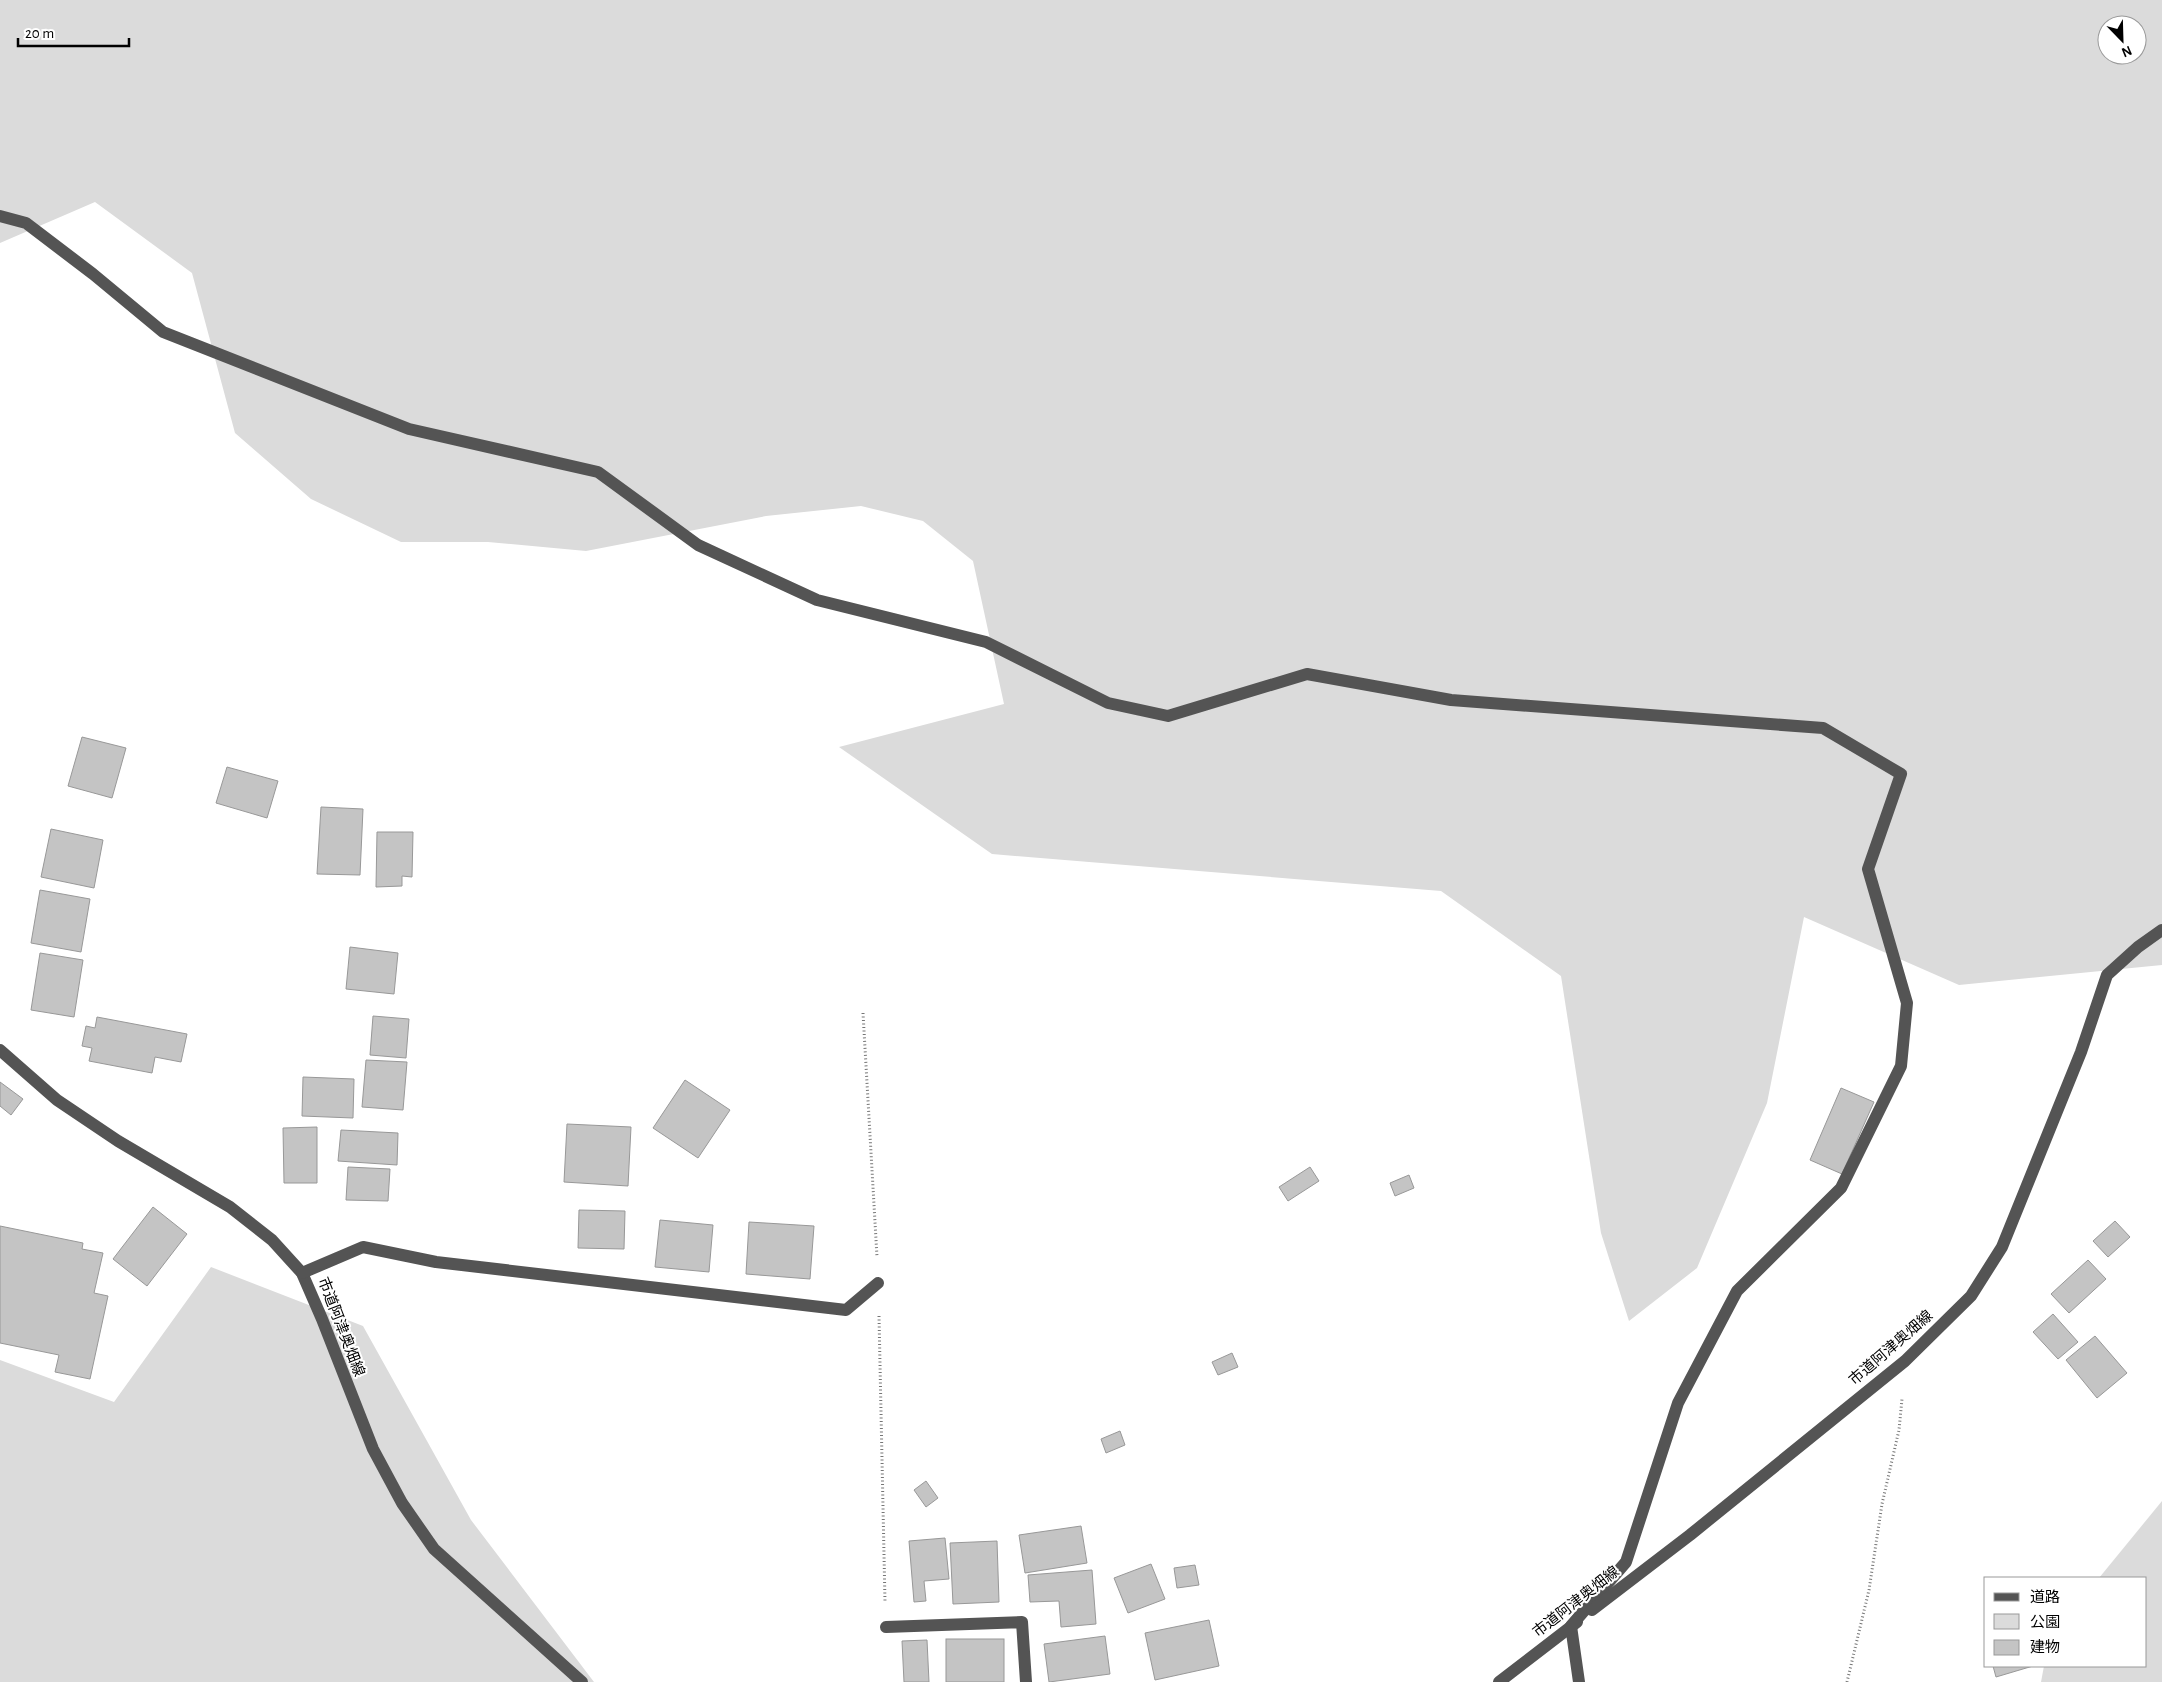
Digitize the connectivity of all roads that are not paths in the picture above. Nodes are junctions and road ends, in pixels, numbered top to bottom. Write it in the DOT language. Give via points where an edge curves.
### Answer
graph roads {
  1 [pos="0,216"];
  2 [pos="2162,930"];
  3 [pos="0,1050"];
  4 [pos="302,1272"];
  5 [pos="878,1282"];
  6 [pos="1571,1626"];
  7 [pos="886,1627"];
  8 [pos="582,1682"];
  9 [pos="1026,1682"];
  10 [pos="1499,1682"];
  11 [pos="1579,1682"];
  1 -- 6 [label="street" via="26,223 163,332 409,429 598,472 698,545 817,600 986,642 1108,703 1168,716 1307,674 1451,700 1823,728 1901,774 1868,869 1907,1003 1901,1066 1842,1188 1737,1291 1678,1403 1626,1562"];
  2 -- 6 [label="street, 市道阿津奥畑線" via="2108,975 2081,1052 2002,1247 1972,1296 1905,1361"];
  3 -- 4 [label="street, 市道阿津奥畑線" via="57,1100 230,1207 272,1240"];
  4 -- 5 [label="street" via="363,1247 436,1262 846,1310"];
  4 -- 8 [label="street, 市道阿津奥畑線" via="373,1449 402,1503 434,1549"];
  6 -- 10 [label="street, 市道阿津奥畑線"];
  6 -- 11 [label="street"];
  7 -- 9 [label="street" via="1022,1622"];
}
